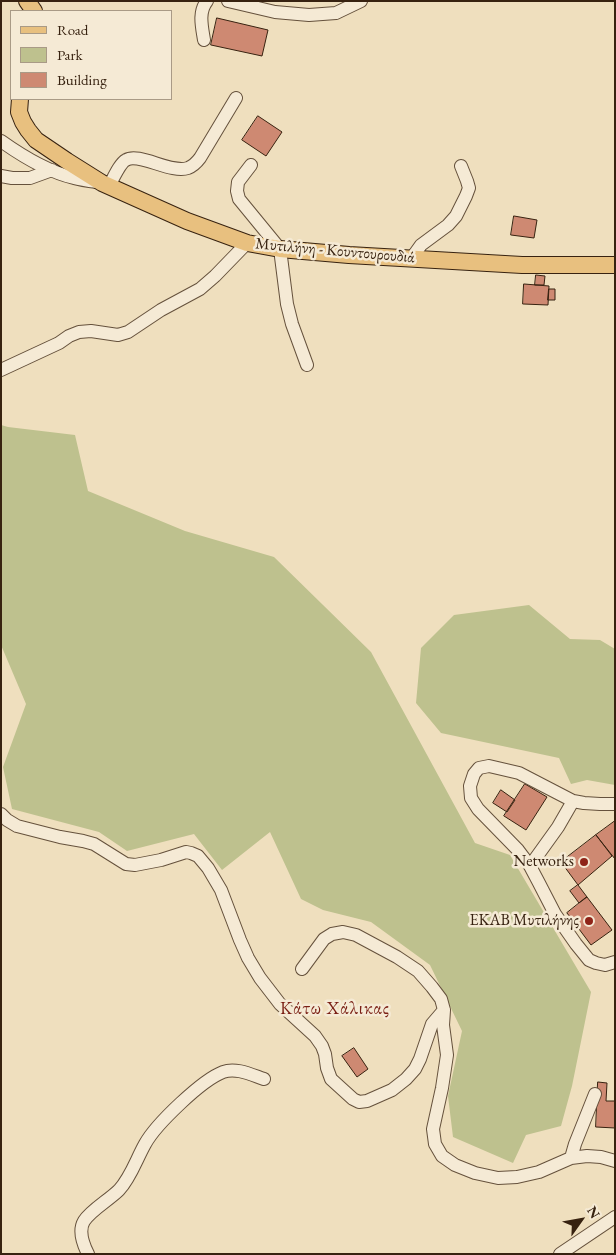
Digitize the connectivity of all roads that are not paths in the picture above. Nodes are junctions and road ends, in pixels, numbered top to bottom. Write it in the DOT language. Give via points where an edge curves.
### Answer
graph roads {
  1 [pos="207,1"];
  2 [pos="228,1"];
  3 [pos="361,1"];
  4 [pos="204,40"];
  5 [pos="236,98"];
  6 [pos="20,100"];
  7 [pos="1,141"];
  8 [pos="251,165"];
  9 [pos="461,166"];
  10 [pos="52,170"];
  11 [pos="1,176"];
  12 [pos="105,184"];
  13 [pos="247,242"];
  14 [pos="280,249"];
  15 [pos="412,259"];
  16 [pos="615,265"];
  17 [pos="307,365"];
  18 [pos="1,370"];
  19 [pos="573,801"];
  20 [pos="615,804"];
  21 [pos="1,814"];
  22 [pos="530,866"];
  23 [pos="615,962"];
  24 [pos="302,969"];
  25 [pos="444,1010"];
  26 [pos="264,1079"];
  27 [pos="595,1094"];
  28 [pos="571,1158"];
  29 [pos="615,1161"];
  30 [pos="615,1217"];
  31 [pos="88,1254"];
  32 [pos="560,1254"];
  1 -- 4 [label="street" via="201,13"];
  2 -- 3 [label="street" via="275,12 309,15 336,13"];
  5 -- 12 [label="street" via="194,165 180,169 130,158 124,160"];
  6 -- 12 [label="main road, Μυτιλήνη - Κουντουρουδιά" via="19,112 23,122 36,140"];
  7 -- 10 [label="street" via="29,160"];
  8 -- 14 [label="street" via="238,182 239,199"];
  9 -- 15 [label="street" via="469,188 456,216 421,244"];
  10 -- 11 [label="street" via="30,178"];
  10 -- 12 [label="street"];
  12 -- 13 [label="main road, Μυτιλήνη - Κουντουρουδιά" via="187,221"];
  13 -- 14 [label="main road, Μυτιλήνη - Κουντουρουδιά"];
  13 -- 18 [label="street" via="200,288 128,332 118,335 79,332"];
  14 -- 15 [label="main road, Μυτιλήνη - Κουντουρουδιά"];
  14 -- 17 [label="street" via="287,304"];
  15 -- 16 [label="main road, Μυτιλήνη - Κουντουρουδιά" via="522,265"];
  19 -- 20 [label="street"];
  19 -- 22 [label="street"];
  19 -- 22 [label="street" via="519,774 489,766 479,768 474,774 470,786 474,803"];
  21 -- 25 [label="street" via="17,826 94,844 126,864 161,860 186,852 198,856 221,890 240,940 260,978 280,1004 315,1036 325,1054 331,1079 353,1100 366,1101 392,1090 406,1079 420,1059 432,1024"];
  22 -- 23 [label="street" via="555,914 589,960 605,965"];
  24 -- 25 [label="street" via="324,939 343,932 356,935 418,971 441,999"];
  25 -- 28 [label="street" via="446,1061 434,1129 435,1144 442,1156 475,1173 498,1178 539,1172"];
  26 -- 31 [label="street" via="238,1071 224,1071 170,1113 145,1143 119,1190 84,1222 81,1233"];
  27 -- 28 [label="street"];
  28 -- 29 [label="street" via="587,1156"];
  30 -- 32 [label="street"];
}
